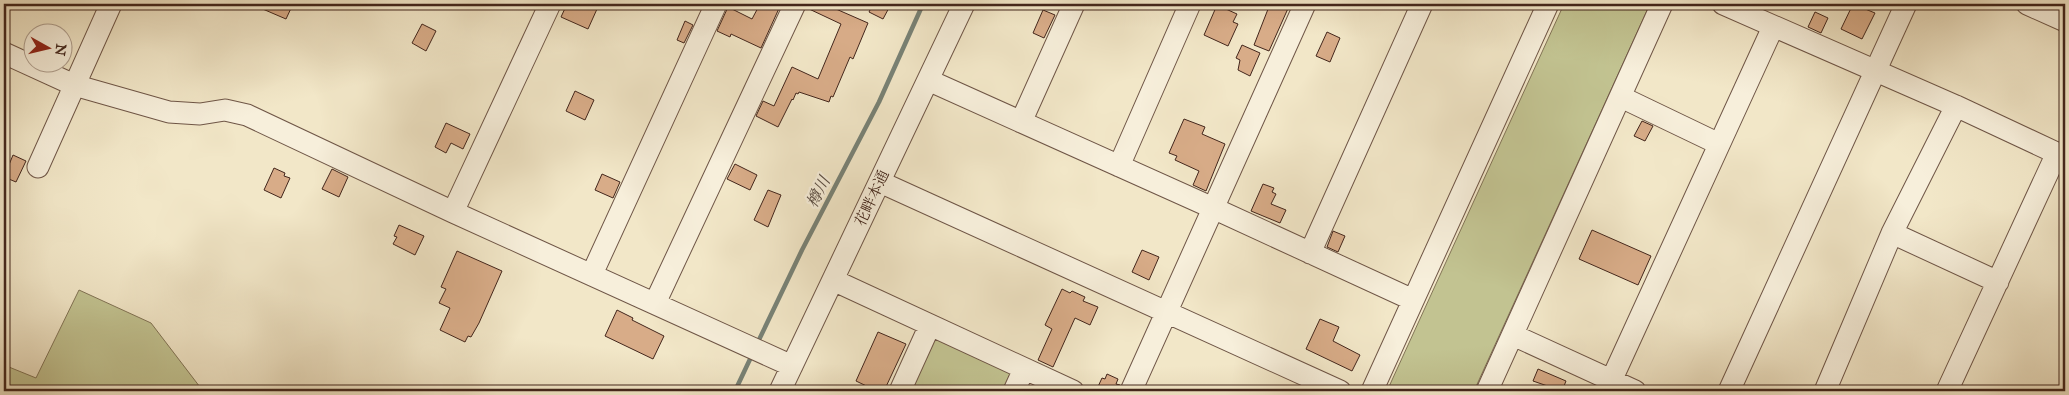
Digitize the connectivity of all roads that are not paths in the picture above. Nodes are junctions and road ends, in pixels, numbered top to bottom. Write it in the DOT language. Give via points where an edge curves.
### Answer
graph roads {
  1 [pos="111,4"];
  2 [pos="550,4"];
  3 [pos="716,4"];
  4 [pos="795,4"];
  5 [pos="964,4"];
  6 [pos="1074,4"];
  7 [pos="1190,4"];
  8 [pos="1305,4"];
  9 [pos="1422,4"];
  10 [pos="1548,4"];
  11 [pos="1662,4"];
  12 [pos="1723,4"];
  13 [pos="1906,4"];
  14 [pos="2027,4"];
  15 [pos="2065,21"];
  16 [pos="1773,27"];
  17 [pos="4,53"];
  18 [pos="1875,70"];
  19 [pos="928,80"];
  20 [pos="74,85"];
  21 [pos="1621,98"];
  22 [pos="1956,106"];
  23 [pos="1021,122"];
  24 [pos="1719,144"];
  25 [pos="2061,155"];
  26 [pos="1119,166"];
  27 [pos="38,167"];
  28 [pos="880,182"];
  29 [pos="1213,208"];
  30 [pos="453,212"];
  31 [pos="1892,233"];
  32 [pos="1310,253"];
  33 [pos="592,274"];
  34 [pos="833,280"];
  35 [pos="1998,282"];
  36 [pos="1413,300"];
  37 [pos="655,303"];
  38 [pos="1167,311"];
  39 [pos="930,325"];
  40 [pos="1513,335"];
  41 [pos="784,362"];
  42 [pos="1024,369"];
  43 [pos="1611,381"];
  44 [pos="780,391"];
  45 [pos="900,391"];
  46 [pos="1014,391"];
  47 [pos="1073,391"];
  48 [pos="1131,391"];
  49 [pos="1340,391"];
  50 [pos="1372,391"];
  51 [pos="1487,391"];
  52 [pos="1635,391"];
  53 [pos="1729,391"];
  54 [pos="1825,391"];
  55 [pos="1948,391"];
  1 -- 20 [label="street"];
  2 -- 30 [label="street"];
  3 -- 33 [label="street"];
  4 -- 37 [label="street"];
  5 -- 19 [label="street, 花畔本通"];
  6 -- 23 [label="street"];
  7 -- 26 [label="street"];
  8 -- 29 [label="street"];
  9 -- 32 [label="street"];
  10 -- 36 [label="street"];
  11 -- 21 [label="street"];
  12 -- 16 [label="street"];
  13 -- 18 [label="street"];
  14 -- 15 [label="street"];
  16 -- 18 [label="street"];
  16 -- 24 [label="street"];
  17 -- 20 [label="street"];
  18 -- 22 [label="street"];
  18 -- 53 [label="street"];
  19 -- 23 [label="street"];
  19 -- 28 [label="street, 花畔本通"];
  20 -- 27 [label="street"];
  20 -- 30 [label="street" via="169,112 200,114 225,110 247,115"];
  21 -- 24 [label="street"];
  21 -- 40 [label="street"];
  22 -- 25 [label="street"];
  22 -- 31 [label="street"];
  23 -- 26 [label="street"];
  24 -- 43 [label="street"];
  25 -- 35 [label="street"];
  26 -- 29 [label="street"];
  28 -- 34 [label="street, 花畔本通"];
  28 -- 38 [label="street"];
  29 -- 32 [label="street"];
  29 -- 38 [label="street"];
  30 -- 33 [label="street"];
  31 -- 35 [label="street"];
  31 -- 54 [label="street"];
  32 -- 36 [label="street"];
  33 -- 37 [label="street"];
  34 -- 39 [label="street"];
  34 -- 41 [label="street, 花畔本通"];
  35 -- 55 [label="street"];
  36 -- 50 [label="street"];
  37 -- 41 [label="street"];
  38 -- 48 [label="street"];
  38 -- 49 [label="street"];
  39 -- 42 [label="street"];
  39 -- 45 [label="street"];
  40 -- 43 [label="street"];
  40 -- 51 [label="street"];
  41 -- 44 [label="street, 花畔本通"];
  42 -- 46 [label="street"];
  42 -- 47 [label="street"];
  43 -- 52 [label="street"];
}
